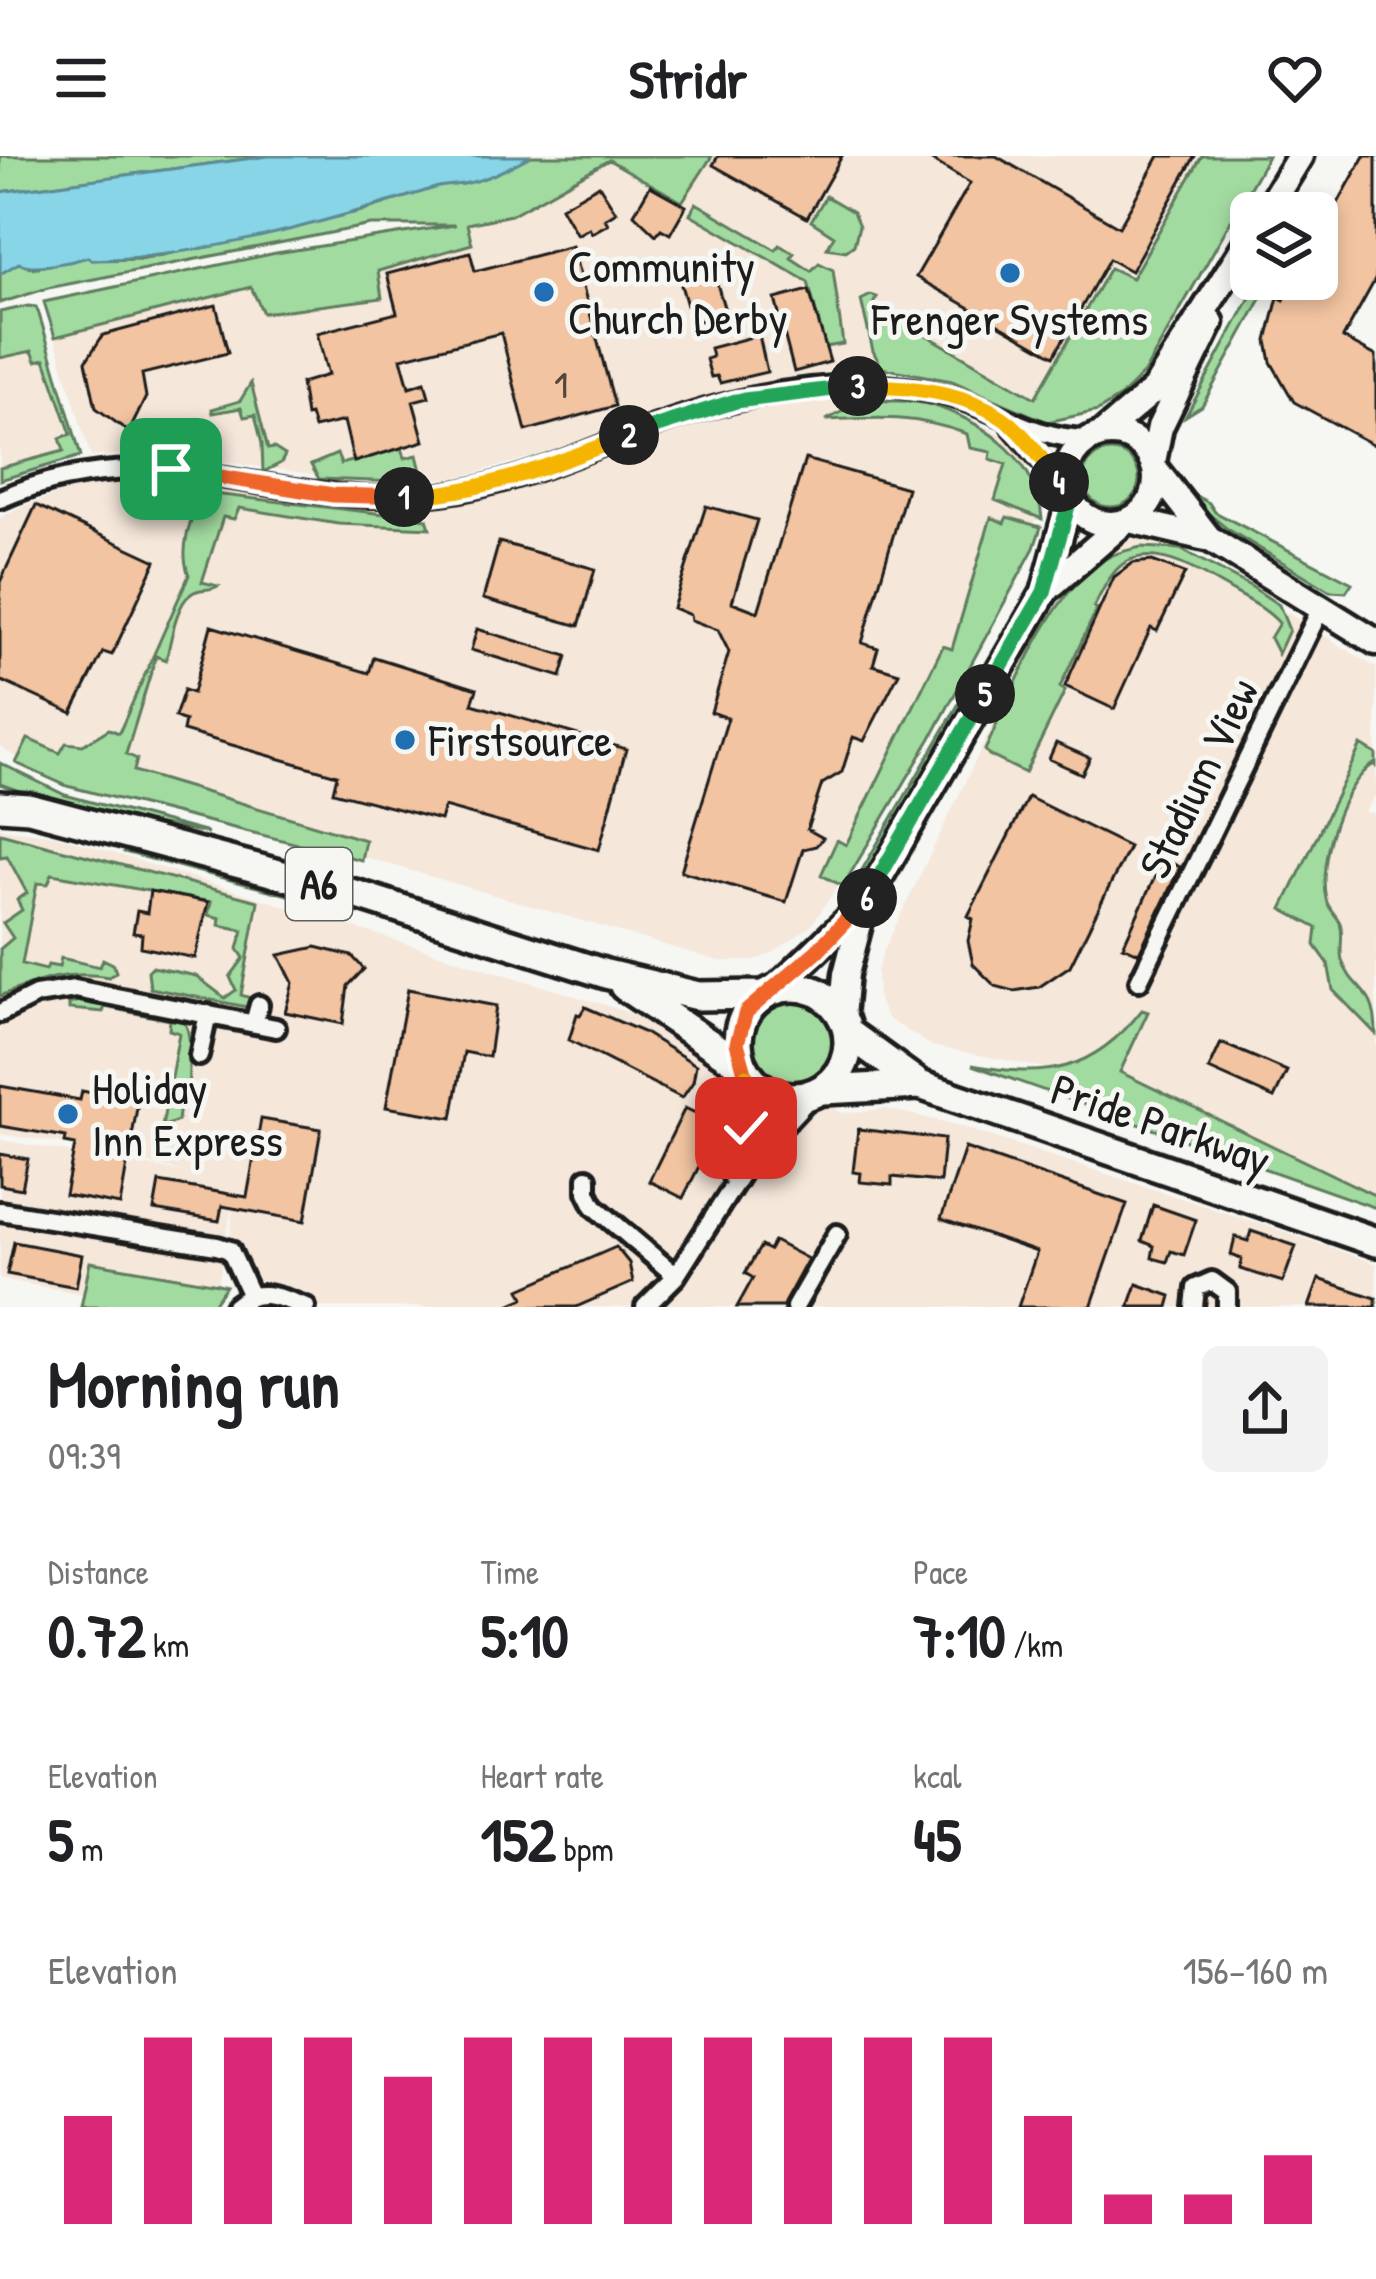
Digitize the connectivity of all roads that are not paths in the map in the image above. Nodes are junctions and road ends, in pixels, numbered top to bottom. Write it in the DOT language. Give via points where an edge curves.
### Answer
graph roads {
  1 [pos="1300,156"];
  2 [pos="1278,192"];
  3 [pos="1230,271"];
  4 [pos="1230,272"];
  5 [pos="1010,423"];
  6 [pos="1096,437"];
  7 [pos="1154,465"];
  8 [pos="1069,495"];
  9 [pos="0,499"];
  10 [pos="1127,522"];
  11 [pos="1210,539"];
  12 [pos="1044,592"];
  13 [pos="1322,607"];
  14 [pos="1376,642"];
  15 [pos="0,793"];
  16 [pos="0,806"];
  17 [pos="29,808"];
  18 [pos="865,903"];
  19 [pos="606,974"];
  20 [pos="1139,981"];
  21 [pos="769,992"];
  22 [pos="0,1013"];
  23 [pos="208,1014"];
  24 [pos="844,1024"];
  25 [pos="276,1028"];
  26 [pos="200,1055"];
  27 [pos="745,1069"];
  28 [pos="920,1085"];
  29 [pos="817,1092"];
  30 [pos="587,1178"];
  31 [pos="729,1189"];
  32 [pos="0,1211"];
  33 [pos="837,1234"];
  34 [pos="1376,1242"];
  35 [pos="676,1276"];
  36 [pos="250,1294"];
  37 [pos="654,1304"];
  38 [pos="234,1307"];
  39 [pos="306,1307"];
  40 [pos="796,1307"];
  41 [pos="1194,1307"];
  42 [pos="1227,1307"];
  1 -- 2 [label="street"];
  3 -- 6 [label="street" via="1154,390"];
  4 -- 7 [label="street" via="1160,428"];
  5 -- 6 [label="street" via="1054,437"];
  5 -- 8 [label="street"];
  5 -- 9 [label="street" via="926,390 826,387 721,404 525,475 444,494 350,497 139,467 74,474"];
  6 -- 7 [label="street" via="1132,440"];
  6 -- 8 [label="street" via="1070,462"];
  7 -- 10 [label="street" via="1152,499"];
  7 -- 11 [label="street"];
  8 -- 10 [label="street" via="1092,520"];
  8 -- 12 [label="street"];
  10 -- 11 [label="street"];
  10 -- 12 [label="street"];
  11 -- 13 [label="street"];
  12 -- 18 [label="street"];
  13 -- 14 [label="street"];
  13 -- 20 [label="street, Stadium View"];
  15 -- 17 [label="main road, A6"];
  16 -- 17 [label="main road, A6"];
  17 -- 19 [label="main road, A6" via="358,895"];
  18 -- 21 [label="street"];
  18 -- 24 [label="street" via="846,974"];
  19 -- 21 [label="main road, A6" via="698,996"];
  19 -- 27 [label="main road, A6"];
  21 -- 24 [label="main road, A6" via="813,991"];
  21 -- 27 [label="main road" via="740,1024"];
  22 -- 23 [label="street" via="36,995 75,989"];
  23 -- 25 [label="street" via="257,1014"];
  23 -- 26 [label="street"];
  24 -- 28 [label="main road, Pride Parkway / A6"];
  24 -- 29 [label="main road" via="844,1063"];
  27 -- 29 [label="main road, A6" via="772,1095"];
  27 -- 31 [label="street" via="746,1128"];
  28 -- 29 [label="main road, Pride Parkway / A6"];
  28 -- 34 [label="main road, Pride Parkway / A6"];
  29 -- 31 [label="street"];
  30 -- 35 [label="street" via="594,1206"];
  31 -- 35 [label="street"];
  32 -- 36 [label="street" via="218,1246 230,1250"];
  33 -- 40 [label="street"];
  35 -- 37 [label="street"];
  36 -- 38 [label="street"];
  36 -- 39 [label="street"];
  41 -- 42 [label="street" via="1196,1288 1208,1281 1226,1290"];
}
